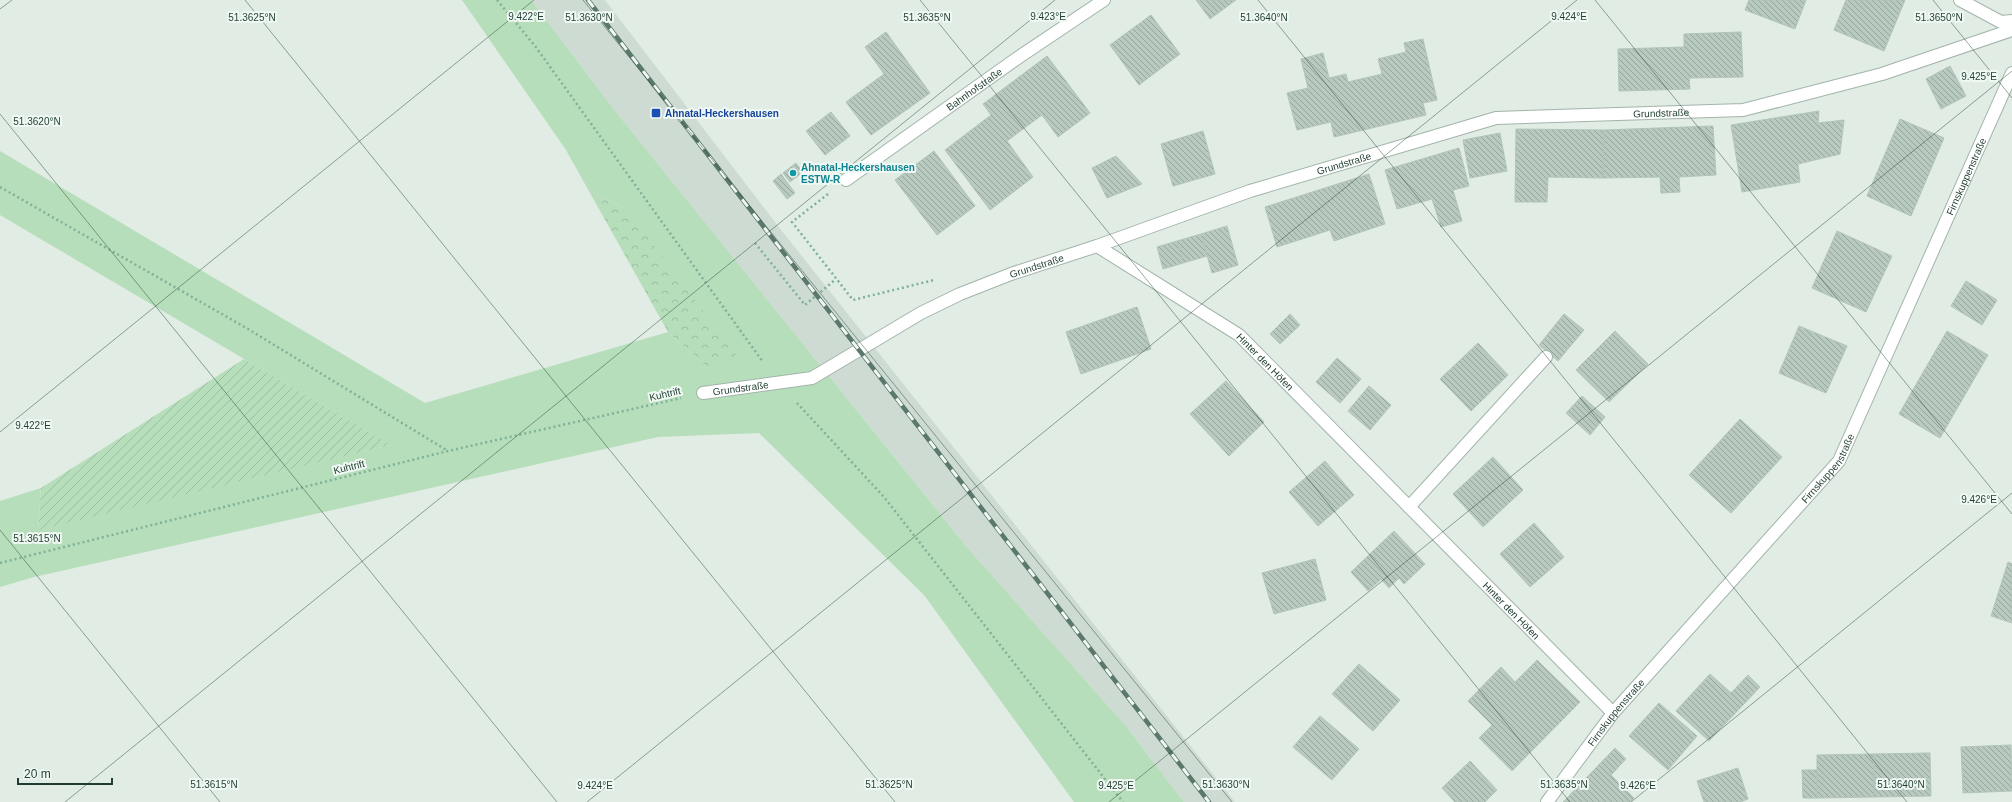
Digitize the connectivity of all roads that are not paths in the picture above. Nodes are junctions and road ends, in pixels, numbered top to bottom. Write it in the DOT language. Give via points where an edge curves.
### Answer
graph roads {
  1 [pos="1104,0"];
  2 [pos="1960,0"];
  3 [pos="2012,21"];
  4 [pos="2012,30"];
  5 [pos="2012,73"];
  6 [pos="846,180"];
  7 [pos="1097,246"];
  8 [pos="1546,357"];
  9 [pos="703,393"];
  10 [pos="1409,507"];
  11 [pos="1613,713"];
  12 [pos="1547,802"];
  1 -- 6 [label="street, Bahnhofstraße"];
  2 -- 3 [label="street" via="2001,22"];
  4 -- 7 [label="street, Grundstraße" via="1882,74 1743,110 1496,118 1250,191"];
  5 -- 11 [label="street, Firnskuppenstraße" via="1839,461"];
  7 -- 9 [label="street, Grundstraße" via="1011,274 960,294 921,313 812,378"];
  7 -- 10 [label="street, Hinter den Höfen" via="1239,335"];
  8 -- 10 [label="street"];
  10 -- 11 [label="street, Hinter den Höfen"];
  11 -- 12 [label="street, Firnskuppenstraße"];
}
